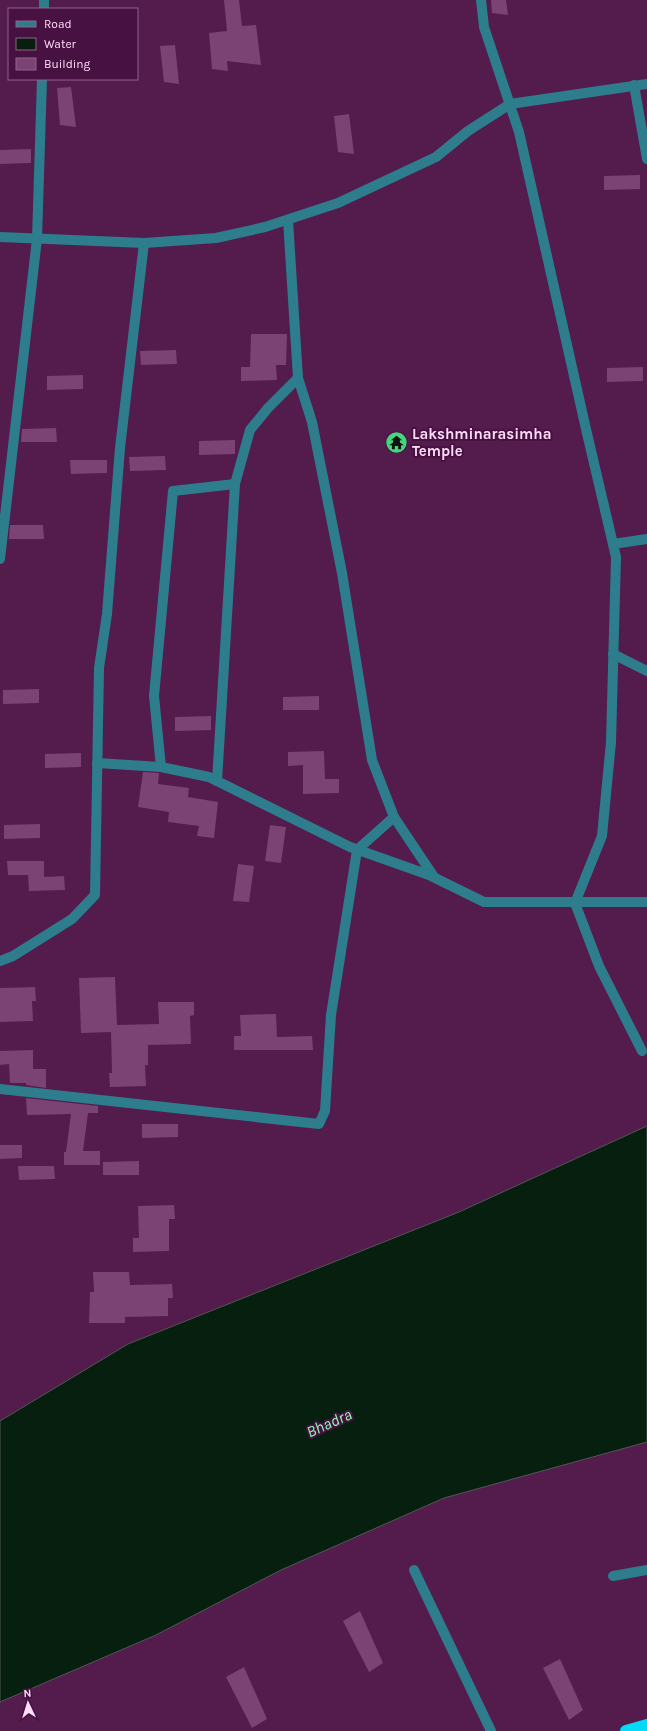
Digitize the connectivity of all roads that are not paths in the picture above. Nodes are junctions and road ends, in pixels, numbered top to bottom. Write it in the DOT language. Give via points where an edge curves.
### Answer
graph roads {
  1 [pos="480,0"];
  2 [pos="42,80"];
  3 [pos="647,84"];
  4 [pos="634,85"];
  5 [pos="510,104"];
  6 [pos="647,159"];
  7 [pos="288,220"];
  8 [pos="0,237"];
  9 [pos="37,239"];
  10 [pos="144,244"];
  11 [pos="298,378"];
  12 [pos="235,484"];
  13 [pos="647,538"];
  14 [pos="613,544"];
  15 [pos="0,559"];
  16 [pos="613,654"];
  17 [pos="647,671"];
  18 [pos="97,763"];
  19 [pos="161,767"];
  20 [pos="217,781"];
  21 [pos="394,817"];
  22 [pos="357,850"];
  23 [pos="434,877"];
  24 [pos="647,902"];
  25 [pos="575,903"];
  26 [pos="0,954"];
  27 [pos="0,961"];
  28 [pos="642,1051"];
  29 [pos="0,1089"];
  30 [pos="414,1570"];
  31 [pos="647,1570"];
  32 [pos="613,1576"];
  33 [pos="647,1726"];
  34 [pos="491,1731"];
  35 [pos="626,1731"];
  1 -- 5 [label="street" via="484,27"];
  2 -- 9 [label="street"];
  3 -- 4 [label="street"];
  4 -- 5 [label="street"];
  4 -- 6 [label="street"];
  5 -- 7 [label="street" via="468,131 436,157 338,203"];
  5 -- 14 [label="street" via="520,132"];
  7 -- 10 [label="street" via="216,238"];
  7 -- 11 [label="street"];
  8 -- 9 [label="street"];
  9 -- 10 [label="street"];
  9 -- 15 [label="street"];
  10 -- 18 [label="street" via="120,448 107,614 99,668"];
  11 -- 12 [label="street" via="250,430"];
  11 -- 21 [label="street" via="312,422 342,573 372,760"];
  12 -- 19 [label="street" via="173,491 154,696"];
  12 -- 20 [label="street"];
  13 -- 14 [label="street"];
  14 -- 16 [label="street" via="616,557"];
  16 -- 17 [label="street"];
  16 -- 25 [label="street" via="611,742 602,836"];
  18 -- 19 [label="street"];
  18 -- 27 [label="street" via="95,895 72,919 13,956"];
  19 -- 20 [label="street"];
  20 -- 22 [label="street"];
  21 -- 22 [label="street"];
  21 -- 23 [label="street"];
  22 -- 23 [label="street"];
  22 -- 29 [label="street" via="331,1015 325,1111 319,1124"];
  23 -- 25 [label="street" via="484,902"];
  24 -- 25 [label="street"];
  25 -- 28 [label="street" via="599,966"];
  26 -- 27 [label="street"];
  30 -- 34 [label="street"];
  31 -- 32 [label="street"];
  33 -- 35 [label="highway"];
}
